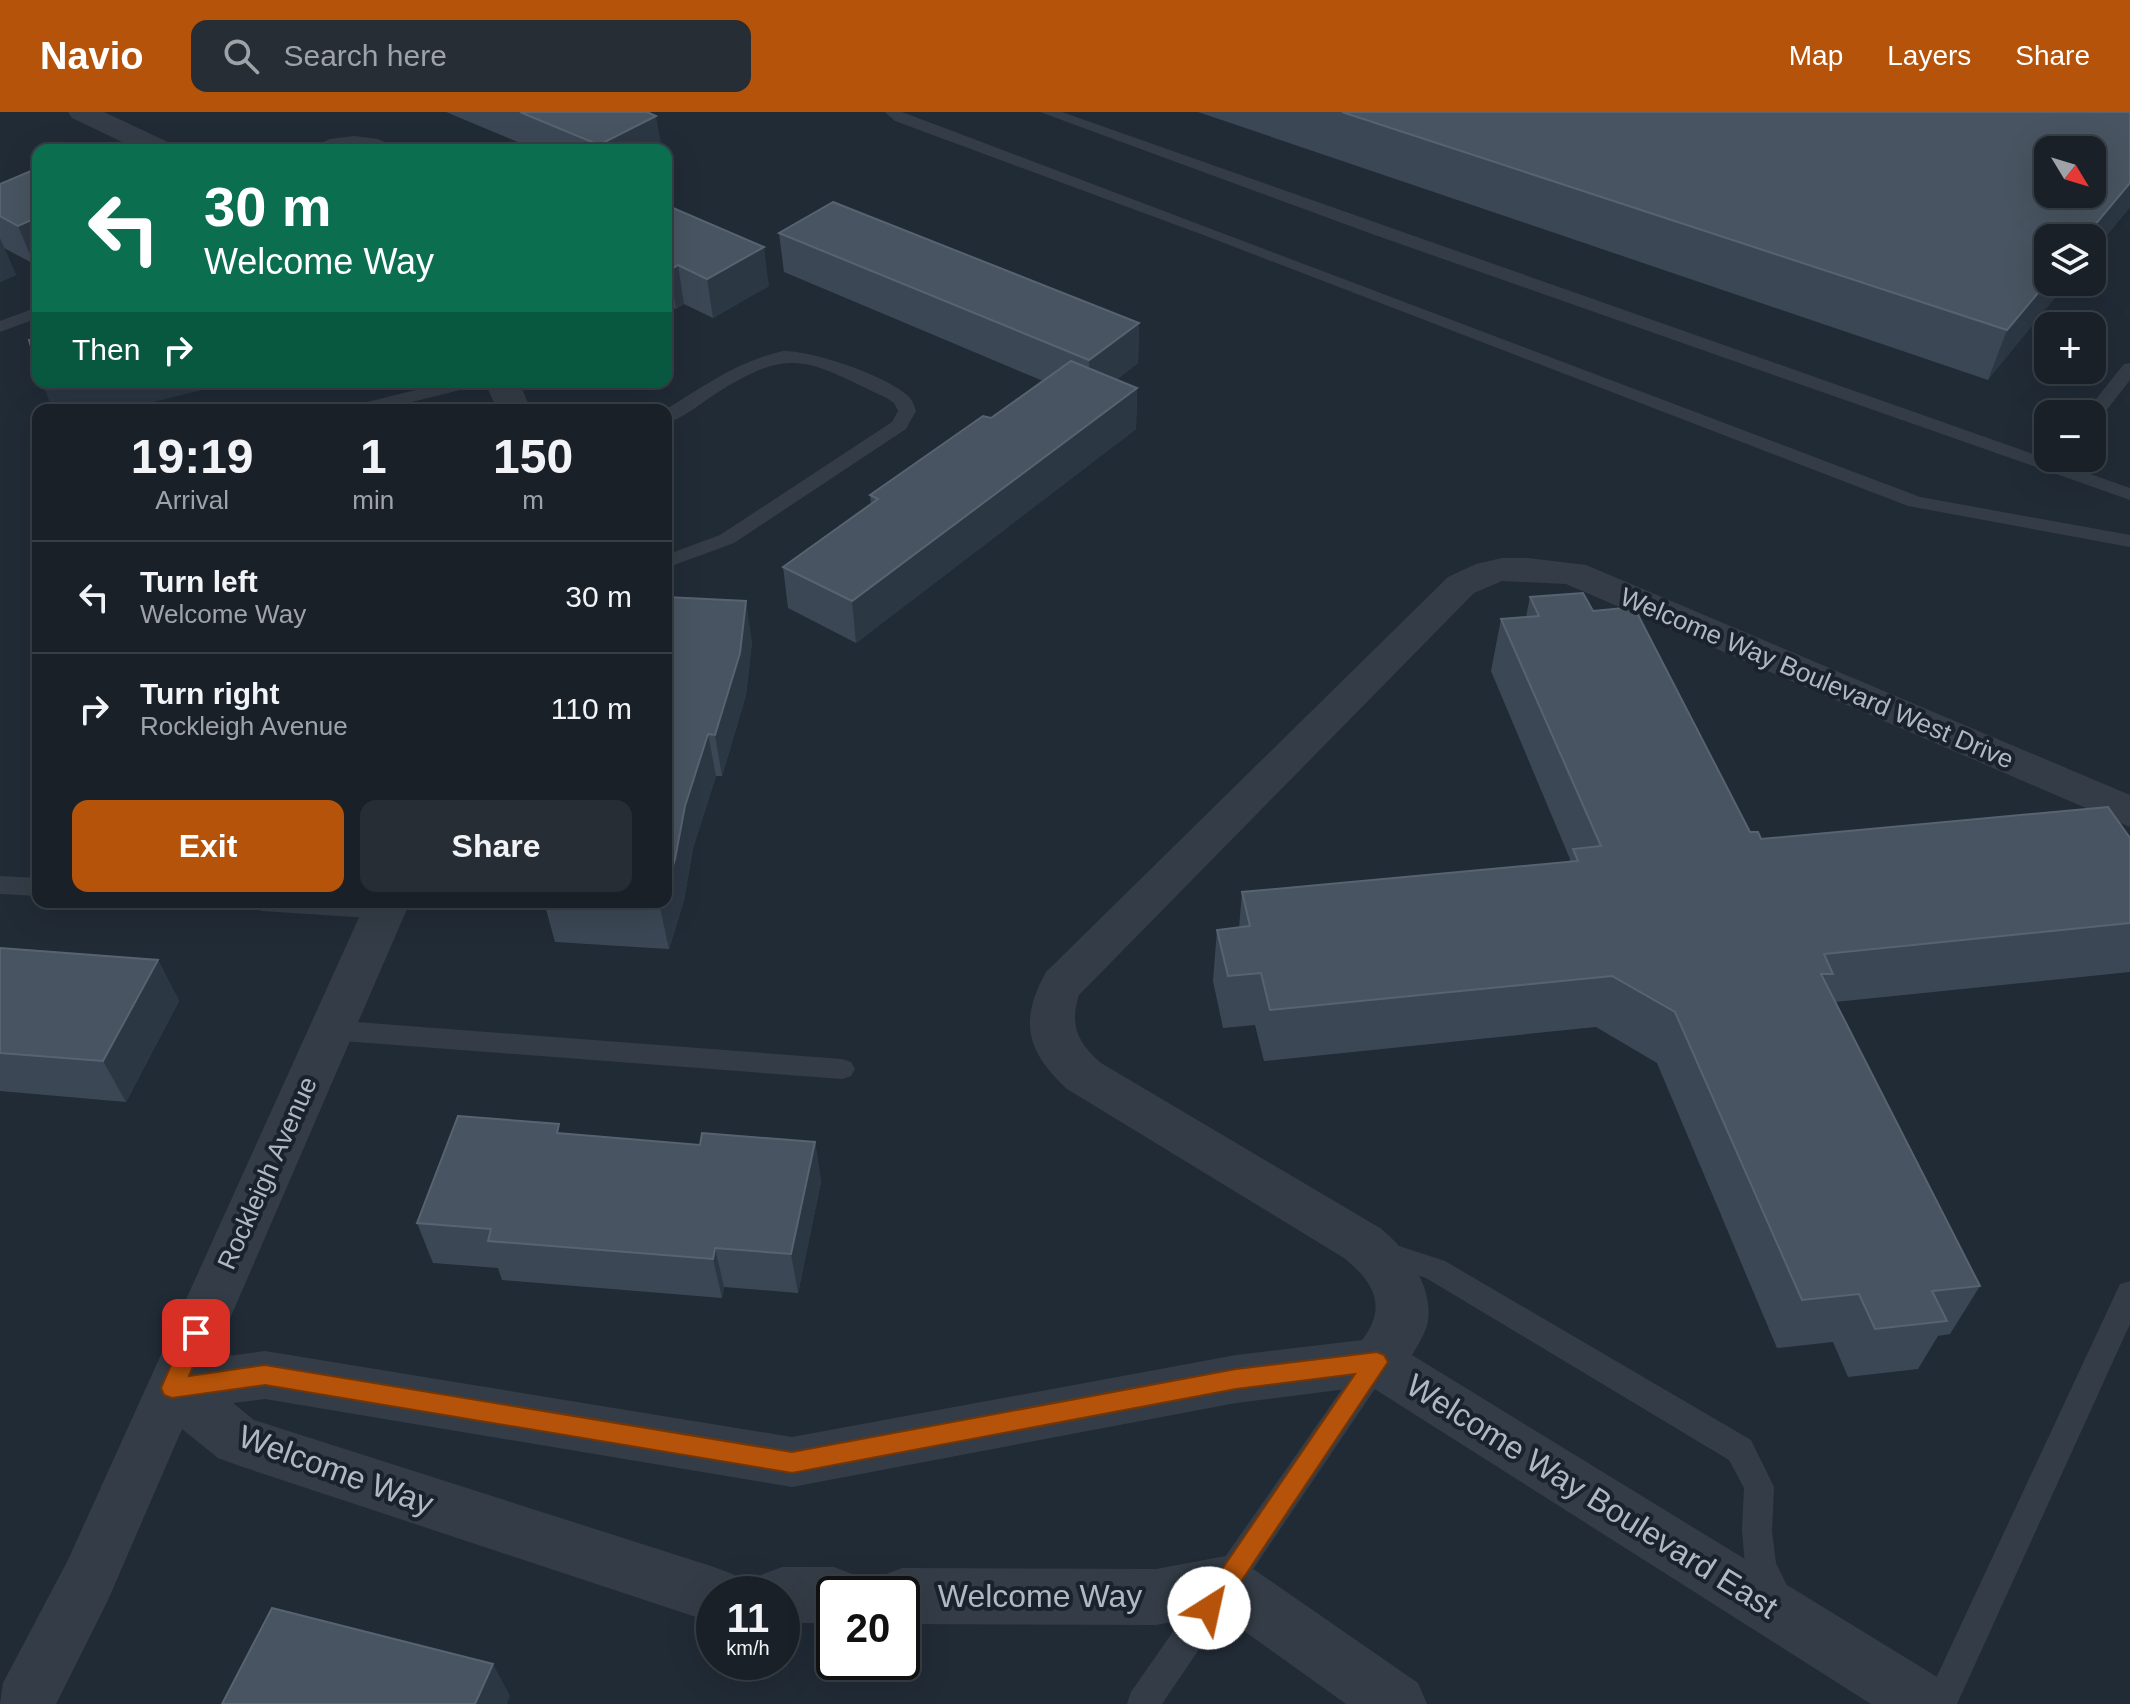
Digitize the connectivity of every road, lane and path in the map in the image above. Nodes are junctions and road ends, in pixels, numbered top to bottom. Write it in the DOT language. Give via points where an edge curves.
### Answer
graph roads {
  1 [pos="82,112"];
  2 [pos="893,112"];
  3 [pos="1048,112"];
  4 [pos="150,144"];
  5 [pos="333,144"];
  6 [pos="379,144"];
  7 [pos="32,314"];
  8 [pos="0,327"];
  9 [pos="2130,368"];
  10 [pos="446,388"];
  11 [pos="2105,400"];
  12 [pos="382,404"];
  13 [pos="672,413"];
  14 [pos="2034,455"];
  15 [pos="2079,472"];
  16 [pos="2130,494"];
  17 [pos="2130,541"];
  18 [pos="672,560"];
  19 [pos="2130,812"];
  20 [pos="0,885"];
  21 [pos="32,887"];
  22 [pos="385,908"];
  23 [pos="1050,1029"];
  24 [pos="330,1030"];
  25 [pos="842,1069"];
  26 [pos="1370,1249"];
  27 [pos="2130,1293"];
  28 [pos="1377,1362"];
  29 [pos="172,1388"];
  30 [pos="1226,1584"];
  31 [pos="696,1589"];
  32 [pos="920,1596"];
  33 [pos="1787,1618"];
  34 [pos="1371,1694"];
  35 [pos="24,1704"];
  36 [pos="1143,1704"];
  37 [pos="1926,1704"];
  38 [pos="1940,1704"];
  1 -- 4 [label="street"];
  2 -- 17 [label="lane" via="1915,502"];
  3 -- 14 [label="lane" via="1392,237"];
  5 -- 6 [label="lane" via="348,139"];
  7 -- 8 [label="lane"];
  9 -- 11 [label="lane"];
  10 -- 12 [label="lane"];
  13 -- 18 [label="lane" via="759,361 790,356 816,361 893,394 907,411 899,425 727,539"];
  15 -- 16 [label="lane"];
  19 -- 23 [label="street, Welcome Way Boulevard West Drive" via="1573,573 1485,571 1461,585 1062,984 1054,996"];
  20 -- 21 [label="lane"];
  22 -- 24 [label="street, Rockleigh Avenue"];
  23 -- 26 [label="street, Welcome Way Boulevard East" via="1064,1058 1084,1076"];
  24 -- 25 [label="lane"];
  24 -- 29 [label="street, Rockleigh Avenue"];
  26 -- 28 [label="street, Welcome Way Boulevard East" via="1392,1272 1402,1320"];
  26 -- 33 [label="lane" via="1435,1269 1740,1450 1759,1487 1761,1565"];
  27 -- 38 [label="lane"];
  28 -- 29 [label="street" via="1236,1379 792,1462 265,1375"];
  28 -- 30 [label="lane"];
  28 -- 33 [label="street, Welcome Way Boulevard East"];
  29 -- 31 [label="street, Welcome Way" via="237,1440"];
  29 -- 35 [label="street, Rockleigh Avenue" via="88,1580"];
  30 -- 32 [label="street, Welcome Way" via="1156,1597"];
  30 -- 34 [label="street"];
  30 -- 36 [label="lane"];
  33 -- 37 [label="street, Welcome Way Boulevard East"];
}
